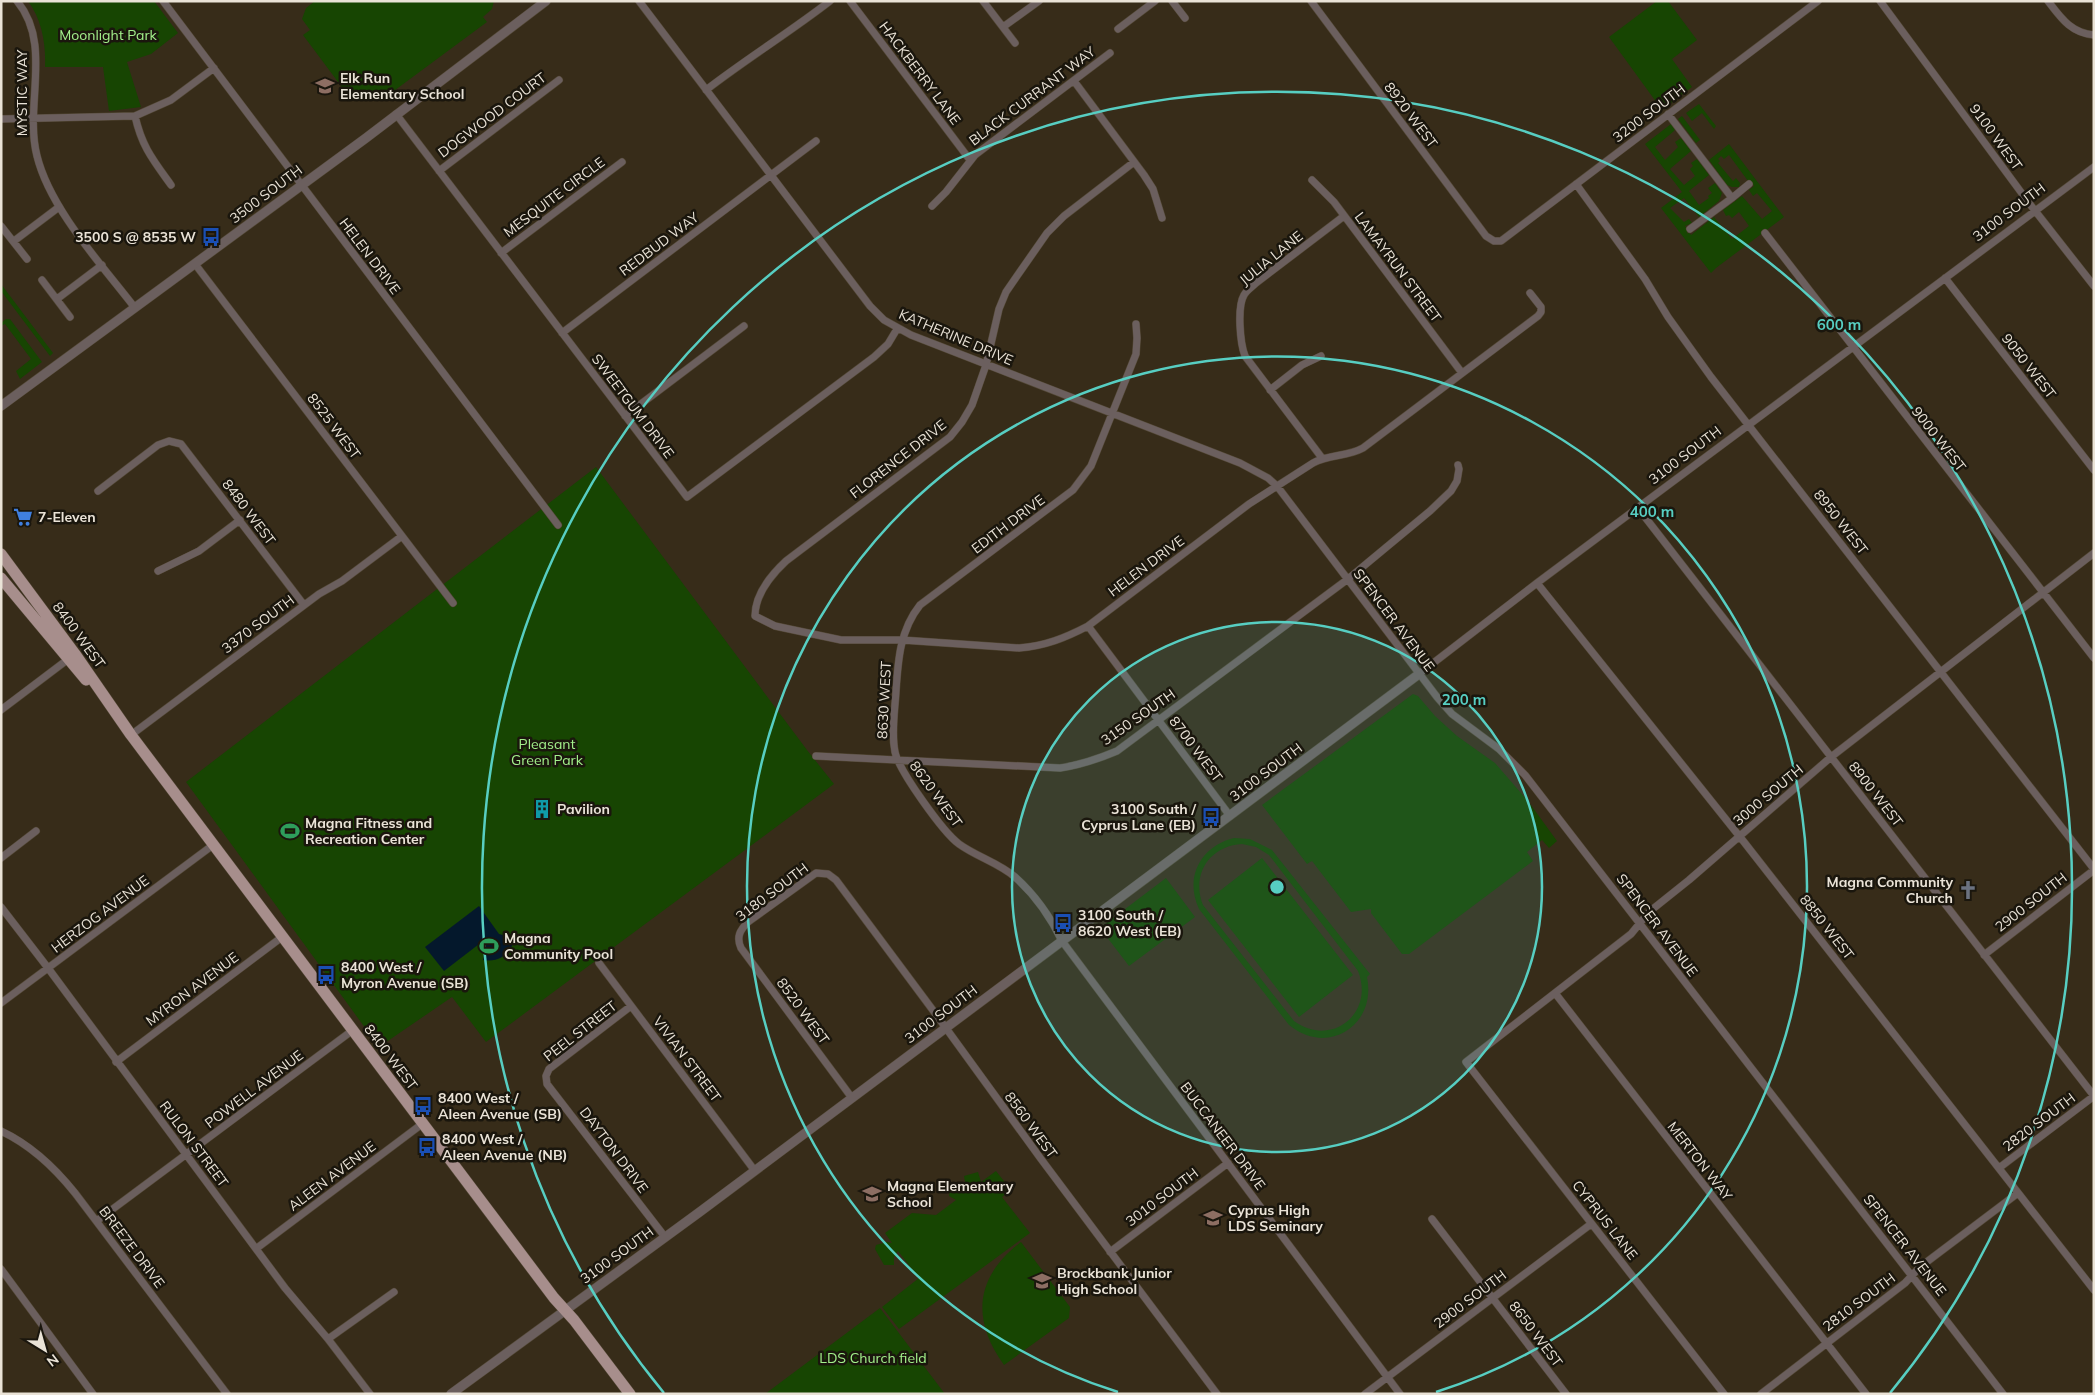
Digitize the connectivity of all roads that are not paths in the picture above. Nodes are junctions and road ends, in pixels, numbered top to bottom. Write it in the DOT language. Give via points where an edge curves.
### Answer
graph roads {
  1 [pos="17,1"];
  2 [pos="163,1"];
  3 [pos="546,1"];
  4 [pos="639,1"];
  5 [pos="830,1"];
  6 [pos="850,1"];
  7 [pos="983,1"];
  8 [pos="1038,1"];
  9 [pos="1155,1"];
  10 [pos="1172,1"];
  11 [pos="1311,1"];
  12 [pos="1818,1"];
  13 [pos="1880,1"];
  14 [pos="2048,1"];
  15 [pos="1185,18"];
  16 [pos="1003,28"];
  17 [pos="1118,29"];
  18 [pos="2094,35"];
  19 [pos="1015,43"];
  20 [pos="1110,53"];
  21 [pos="214,68"];
  22 [pos="559,80"];
  23 [pos="1074,81"];
  24 [pos="706,90"];
  25 [pos="396,114"];
  26 [pos="1668,114"];
  27 [pos="135,116"];
  28 [pos="32,118"];
  29 [pos="1,119"];
  30 [pos="816,141"];
  31 [pos="970,160"];
  32 [pos="622,162"];
  33 [pos="1134,162"];
  34 [pos="2094,166"];
  35 [pos="439,171"];
  36 [pos="771,175"];
  37 [pos="1312,180"];
  38 [pos="1576,184"];
  39 [pos="1749,184"];
  40 [pos="171,185"];
  41 [pos="301,185"];
  42 [pos="1732,198"];
  43 [pos="932,206"];
  44 [pos="59,207"];
  45 [pos="2035,210"];
  46 [pos="1344,216"];
  47 [pos="1162,218"];
  48 [pos="1,226"];
  49 [pos="1690,230"];
  50 [pos="1765,233"];
  51 [pos="1494,240"];
  52 [pos="14,241"];
  53 [pos="501,253"];
  54 [pos="27,259"];
  55 [pos="195,264"];
  56 [pos="102,265"];
  57 [pos="1945,278"];
  58 [pos="42,280"];
  59 [pos="2094,286"];
  60 [pos="1530,293"];
  61 [pos="56,299"];
  62 [pos="134,308"];
  63 [pos="70,317"];
  64 [pos="1136,324"];
  65 [pos="744,326"];
  66 [pos="897,329"];
  67 [pos="562,333"];
  68 [pos="1852,347"];
  69 [pos="1321,356"];
  70 [pos="986,365"];
  71 [pos="1462,373"];
  72 [pos="1270,390"];
  73 [pos="1,406"];
  74 [pos="1111,414"];
  75 [pos="625,416"];
  76 [pos="1750,424"];
  77 [pos="1322,458"];
  78 [pos="1458,465"];
  79 [pos="2094,470"];
  80 [pos="1277,486"];
  81 [pos="98,491"];
  82 [pos="1638,508"];
  83 [pos="240,520"];
  84 [pos="558,524"];
  85 [pos="402,536"];
  86 [pos="1,554"];
  87 [pos="2094,554"];
  88 [pos="158,571"];
  89 [pos="1,578"];
  90 [pos="1348,579"];
  91 [pos="1537,583"];
  92 [pos="2043,593"];
  93 [pos="453,603"];
  94 [pos="304,605"];
  95 [pos="755,616"];
  96 [pos="1088,626"];
  97 [pos="902,640"];
  98 [pos="71,657"];
  99 [pos="2094,658"];
  100 [pos="1942,673"];
  101 [pos="1419,674"];
  102 [pos="1,710"];
  103 [pos="1158,720"];
  104 [pos="131,735"];
  105 [pos="816,756"];
  106 [pos="1831,757"];
  107 [pos="897,761"];
  108 [pos="1230,816"];
  109 [pos="36,831"];
  110 [pos="1739,836"];
  111 [pos="213,845"];
  112 [pos="1,858"];
  113 [pos="2094,869"];
  114 [pos="825,873"];
  115 [pos="1,907"];
  116 [pos="1640,924"];
  117 [pos="282,937"];
  118 [pos="739,938"];
  119 [pos="1062,941"];
  120 [pos="1984,954"];
  121 [pos="598,963"];
  122 [pos="48,968"];
  123 [pos="1555,993"];
  124 [pos="1,1003"];
  125 [pos="632,1006"];
  126 [pos="945,1028"];
  127 [pos="353,1030"];
  128 [pos="116,1062"];
  129 [pos="1466,1062"];
  130 [pos="546,1076"];
  131 [pos="2094,1096"];
  132 [pos="852,1098"];
  133 [pos="422,1124"];
  134 [pos="1,1131"];
  135 [pos="186,1155"];
  136 [pos="1228,1163"];
  137 [pos="1999,1168"];
  138 [pos="755,1171"];
  139 [pos="2018,1193"];
  140 [pos="1432,1219"];
  141 [pos="98,1220"];
  142 [pos="1591,1224"];
  143 [pos="665,1237"];
  144 [pos="257,1248"];
  145 [pos="1110,1252"];
  146 [pos="1,1269"];
  147 [pos="1913,1275"];
  148 [pos="2094,1290"];
  149 [pos="394,1292"];
  150 [pos="1492,1298"];
  151 [pos="564,1309"];
  152 [pos="328,1339"];
  153 [pos="1826,1343"];
  154 [pos="1388,1376"];
  155 [pos="93,1394"];
  156 [pos="227,1394"];
  157 [pos="370,1394"];
  158 [pos="451,1394"];
  159 [pos="630,1394"];
  160 [pos="1217,1394"];
  161 [pos="1365,1394"];
  162 [pos="1400,1394"];
  163 [pos="1566,1394"];
  164 [pos="1724,1394"];
  165 [pos="1761,1394"];
  166 [pos="1866,1394"];
  167 [pos="2003,1394"];
  1 -- 28 [label="street, MYSTIC WAY" via="33,37 36,69"];
  2 -- 21 [label="street, HELEN DRIVE"];
  3 -- 25 [label="street, 3500 SOUTH"];
  4 -- 24 [label="street, KATHERINE DRIVE"];
  5 -- 24 [label="street"];
  6 -- 31 [label="street, HACKBERRY LANE"];
  7 -- 16 [label="street"];
  8 -- 16 [label="street"];
  9 -- 17 [label="street"];
  10 -- 15 [label="street"];
  11 -- 51 [label="street, 8920 WEST" via="1486,236"];
  12 -- 26 [label="street, 3200 SOUTH"];
  13 -- 45 [label="street, 9100 WEST"];
  14 -- 18 [label="street" via="2070,26"];
  16 -- 19 [label="street"];
  20 -- 23 [label="street, BLACK CURRANT WAY"];
  21 -- 27 [label="street" via="171,100"];
  21 -- 41 [label="street, HELEN DRIVE"];
  22 -- 35 [label="street, DOGWOOD COURT"];
  23 -- 31 [label="street, BLACK CURRANT WAY"];
  23 -- 33 [label="street"];
  24 -- 36 [label="street, KATHERINE DRIVE"];
  25 -- 35 [label="street, SWEETGUM DRIVE"];
  25 -- 41 [label="street, 3500 SOUTH"];
  26 -- 38 [label="street, 3200 SOUTH"];
  26 -- 42 [label="street"];
  27 -- 28 [label="street"];
  27 -- 40 [label="street" via="146,151"];
  28 -- 29 [label="street"];
  28 -- 44 [label="street, MYSTIC WAY" via="44,180"];
  30 -- 36 [label="street, REDBUD WAY"];
  31 -- 43 [label="street, BLACK CURRANT WAY"];
  32 -- 53 [label="street, MESQUITE CIRCLE"];
  33 -- 47 [label="street" via="1152,189"];
  33 -- 70 [label="street, FLORENCE DRIVE" via="1082,201 1047,233 1006,292"];
  34 -- 45 [label="street, 3100 SOUTH"];
  35 -- 53 [label="street, SWEETGUM DRIVE"];
  36 -- 66 [label="street, KATHERINE DRIVE" via="870,306"];
  36 -- 67 [label="street, REDBUD WAY"];
  37 -- 46 [label="street, LAMAYRUN STREET"];
  38 -- 51 [label="street, 3200 SOUTH" via="1500,240"];
  38 -- 76 [label="street, 8950 WEST" via="1646,279 1680,335"];
  39 -- 42 [label="street"];
  41 -- 55 [label="street, 3500 SOUTH"];
  41 -- 84 [label="street, HELEN DRIVE"];
  42 -- 49 [label="street"];
  44 -- 52 [label="street"];
  44 -- 56 [label="street, MYSTIC WAY"];
  45 -- 57 [label="street, 3100 SOUTH"];
  45 -- 59 [label="street, 9100 WEST"];
  46 -- 71 [label="street, LAMAYRUN STREET"];
  46 -- 72 [label="street, JULIA LANE" via="1256,283 1242,301 1243,351"];
  48 -- 52 [label="street"];
  50 -- 68 [label="street, 9000 WEST"];
  52 -- 54 [label="street"];
  53 -- 67 [label="street, SWEETGUM DRIVE"];
  55 -- 62 [label="street, 3500 SOUTH"];
  55 -- 85 [label="street, 8525 WEST"];
  56 -- 61 [label="street"];
  56 -- 62 [label="street, MYSTIC WAY"];
  57 -- 68 [label="street, 3100 SOUTH"];
  57 -- 79 [label="street, 9050 WEST"];
  58 -- 61 [label="street"];
  60 -- 71 [label="street, HELEN DRIVE" via="1541,307 1541,312"];
  61 -- 63 [label="street"];
  62 -- 73 [label="street, 3500 SOUTH"];
  64 -- 74 [label="street, EDITH DRIVE" via="1136,354"];
  65 -- 75 [label="street"];
  66 -- 70 [label="street, KATHERINE DRIVE"];
  66 -- 75 [label="street, SWEETGUM DRIVE" via="888,344 874,357 687,497"];
  67 -- 75 [label="street, SWEETGUM DRIVE"];
  68 -- 76 [label="street, 3100 SOUTH"];
  68 -- 92 [label="street, 9000 WEST"];
  69 -- 72 [label="street" via="1302,365"];
  70 -- 74 [label="street, KATHERINE DRIVE"];
  70 -- 95 [label="street, FLORENCE DRIVE" via="972,405 950,437 786,561 767,582"];
  71 -- 77 [label="street, HELEN DRIVE" via="1363,448 1349,454"];
  72 -- 77 [label="street, JULIA LANE"];
  74 -- 80 [label="street, KATHERINE DRIVE" via="1248,467"];
  74 -- 97 [label="street, EDITH DRIVE" via="1090,466 1073,490 920,606"];
  76 -- 82 [label="street, 3100 SOUTH"];
  76 -- 100 [label="street, 8950 WEST"];
  77 -- 80 [label="street, HELEN DRIVE"];
  78 -- 90 [label="street, 3150 SOUTH" via="1457,481 1441,502"];
  80 -- 90 [label="street, SPENCER AVENUE"];
  80 -- 96 [label="street, HELEN DRIVE"];
  81 -- 83 [label="street, 8480 WEST" via="158,445 175,442 185,448"];
  82 -- 91 [label="street, 3100 SOUTH"];
  82 -- 106 [label="street, 8900 WEST"];
  83 -- 88 [label="street" via="194,554"];
  83 -- 94 [label="street, 8480 WEST"];
  85 -- 93 [label="street, 8525 WEST"];
  85 -- 94 [label="street, 3370 SOUTH"];
  86 -- 98 [label="main road, 8400 WEST"];
  87 -- 92 [label="street, 3000 SOUTH"];
  89 -- 98 [label="main road, 8400 WEST"];
  90 -- 101 [label="street, SPENCER AVENUE"];
  90 -- 103 [label="street, 3150 SOUTH"];
  91 -- 101 [label="street, 3100 SOUTH"];
  91 -- 110 [label="street, 8850 WEST"];
  92 -- 99 [label="street, 9000 WEST"];
  92 -- 100 [label="street, 3000 SOUTH"];
  94 -- 104 [label="street, 3370 SOUTH"];
  95 -- 97 [label="street, HELEN DRIVE" via="775,626 841,640"];
  96 -- 97 [label="street, HELEN DRIVE" via="1062,640 1019,648"];
  96 -- 103 [label="street, 8700 WEST"];
  97 -- 107 [label="street, 8630 WEST" via="894,734"];
  98 -- 102 [label="street"];
  98 -- 104 [label="main road, 8400 WEST"];
  100 -- 106 [label="street, 3000 SOUTH"];
  100 -- 113 [label="street, 8950 WEST"];
  101 -- 108 [label="street, 3100 SOUTH"];
  101 -- 116 [label="street, SPENCER AVENUE" via="1452,714 1499,749 1525,775"];
  103 -- 107 [label="street, 3150 SOUTH" via="1117,751 1081,765 1060,768"];
  103 -- 108 [label="street, 8700 WEST"];
  104 -- 111 [label="main road, 8400 WEST"];
  105 -- 107 [label="street, 3150 SOUTH"];
  106 -- 110 [label="street, 3000 SOUTH"];
  106 -- 120 [label="street, 8900 WEST"];
  107 -- 119 [label="street, 8620 WEST" via="953,838 1013,875 1052,923"];
  108 -- 119 [label="street, 3100 SOUTH"];
  109 -- 112 [label="street"];
  110 -- 116 [label="street, 3000 SOUTH" via="1649,912"];
  110 -- 137 [label="street, 8850 WEST"];
  111 -- 117 [label="main road, 8400 WEST"];
  111 -- 122 [label="street, HERZOG AVENUE"];
  113 -- 120 [label="street, 2900 SOUTH"];
  114 -- 118 [label="street, 3180 SOUTH" via="813,874 748,922"];
  114 -- 126 [label="street, 8560 WEST" via="836,880"];
  115 -- 122 [label="street, RULON STREET"];
  116 -- 123 [label="street, 3000 SOUTH"];
  116 -- 147 [label="street, SPENCER AVENUE"];
  117 -- 127 [label="main road, 8400 WEST"];
  117 -- 128 [label="street, MYRON AVENUE"];
  118 -- 132 [label="street, 8520 WEST" via="741,948"];
  119 -- 126 [label="street, 3100 SOUTH"];
  119 -- 136 [label="street, BUCCANEER DRIVE"];
  120 -- 131 [label="street, 8900 WEST"];
  121 -- 125 [label="street, VIVIAN STREET"];
  122 -- 124 [label="street, HERZOG AVENUE"];
  122 -- 128 [label="street, RULON STREET"];
  123 -- 129 [label="street, 3000 SOUTH"];
  123 -- 153 [label="street, MERTON WAY"];
  125 -- 130 [label="street, PEEL STREET" via="550,1069"];
  125 -- 138 [label="street, VIVIAN STREET"];
  126 -- 132 [label="street, 3100 SOUTH"];
  126 -- 145 [label="street, 8560 WEST"];
  127 -- 133 [label="main road, 8400 WEST"];
  127 -- 135 [label="street, POWELL AVENUE"];
  128 -- 135 [label="street, RULON STREET"];
  129 -- 142 [label="street, CYPRUS LANE"];
  130 -- 143 [label="street, DAYTON DRIVE" via="547,1084"];
  131 -- 137 [label="street, 2820 SOUTH"];
  132 -- 138 [label="street, 3100 SOUTH"];
  133 -- 144 [label="street, ALEEN AVENUE"];
  133 -- 151 [label="main road, 8400 WEST"];
  134 -- 141 [label="street, BREEZE DRIVE" via="55,1169"];
  135 -- 141 [label="street, POWELL AVENUE"];
  135 -- 144 [label="street, RULON STREET"];
  136 -- 145 [label="street, 3010 SOUTH"];
  136 -- 154 [label="street, BUCCANEER DRIVE"];
  137 -- 139 [label="street, 8850 WEST"];
  138 -- 143 [label="street, 3100 SOUTH"];
  139 -- 147 [label="street, 2810 SOUTH"];
  139 -- 148 [label="street, 8850 WEST"];
  140 -- 150 [label="street, 8650 WEST"];
  141 -- 156 [label="street, BREEZE DRIVE"];
  142 -- 150 [label="street, 2900 SOUTH"];
  142 -- 164 [label="street, CYPRUS LANE"];
  143 -- 151 [label="street, 3100 SOUTH"];
  144 -- 152 [label="street, RULON STREET" via="285,1288"];
  145 -- 160 [label="street, 8560 WEST"];
  146 -- 155 [label="street"];
  147 -- 153 [label="street, 2810 SOUTH"];
  147 -- 167 [label="street, SPENCER AVENUE"];
  149 -- 152 [label="street"];
  150 -- 154 [label="street, 2900 SOUTH"];
  150 -- 163 [label="street, 8650 WEST"];
  151 -- 158 [label="street, 3100 SOUTH"];
  151 -- 159 [label="main road, 8400 WEST"];
  152 -- 157 [label="street, RULON STREET"];
  153 -- 165 [label="street, 2810 SOUTH"];
  153 -- 166 [label="street, MERTON WAY"];
  154 -- 161 [label="street, 2900 SOUTH"];
  154 -- 162 [label="street, BUCCANEER DRIVE"];
}
